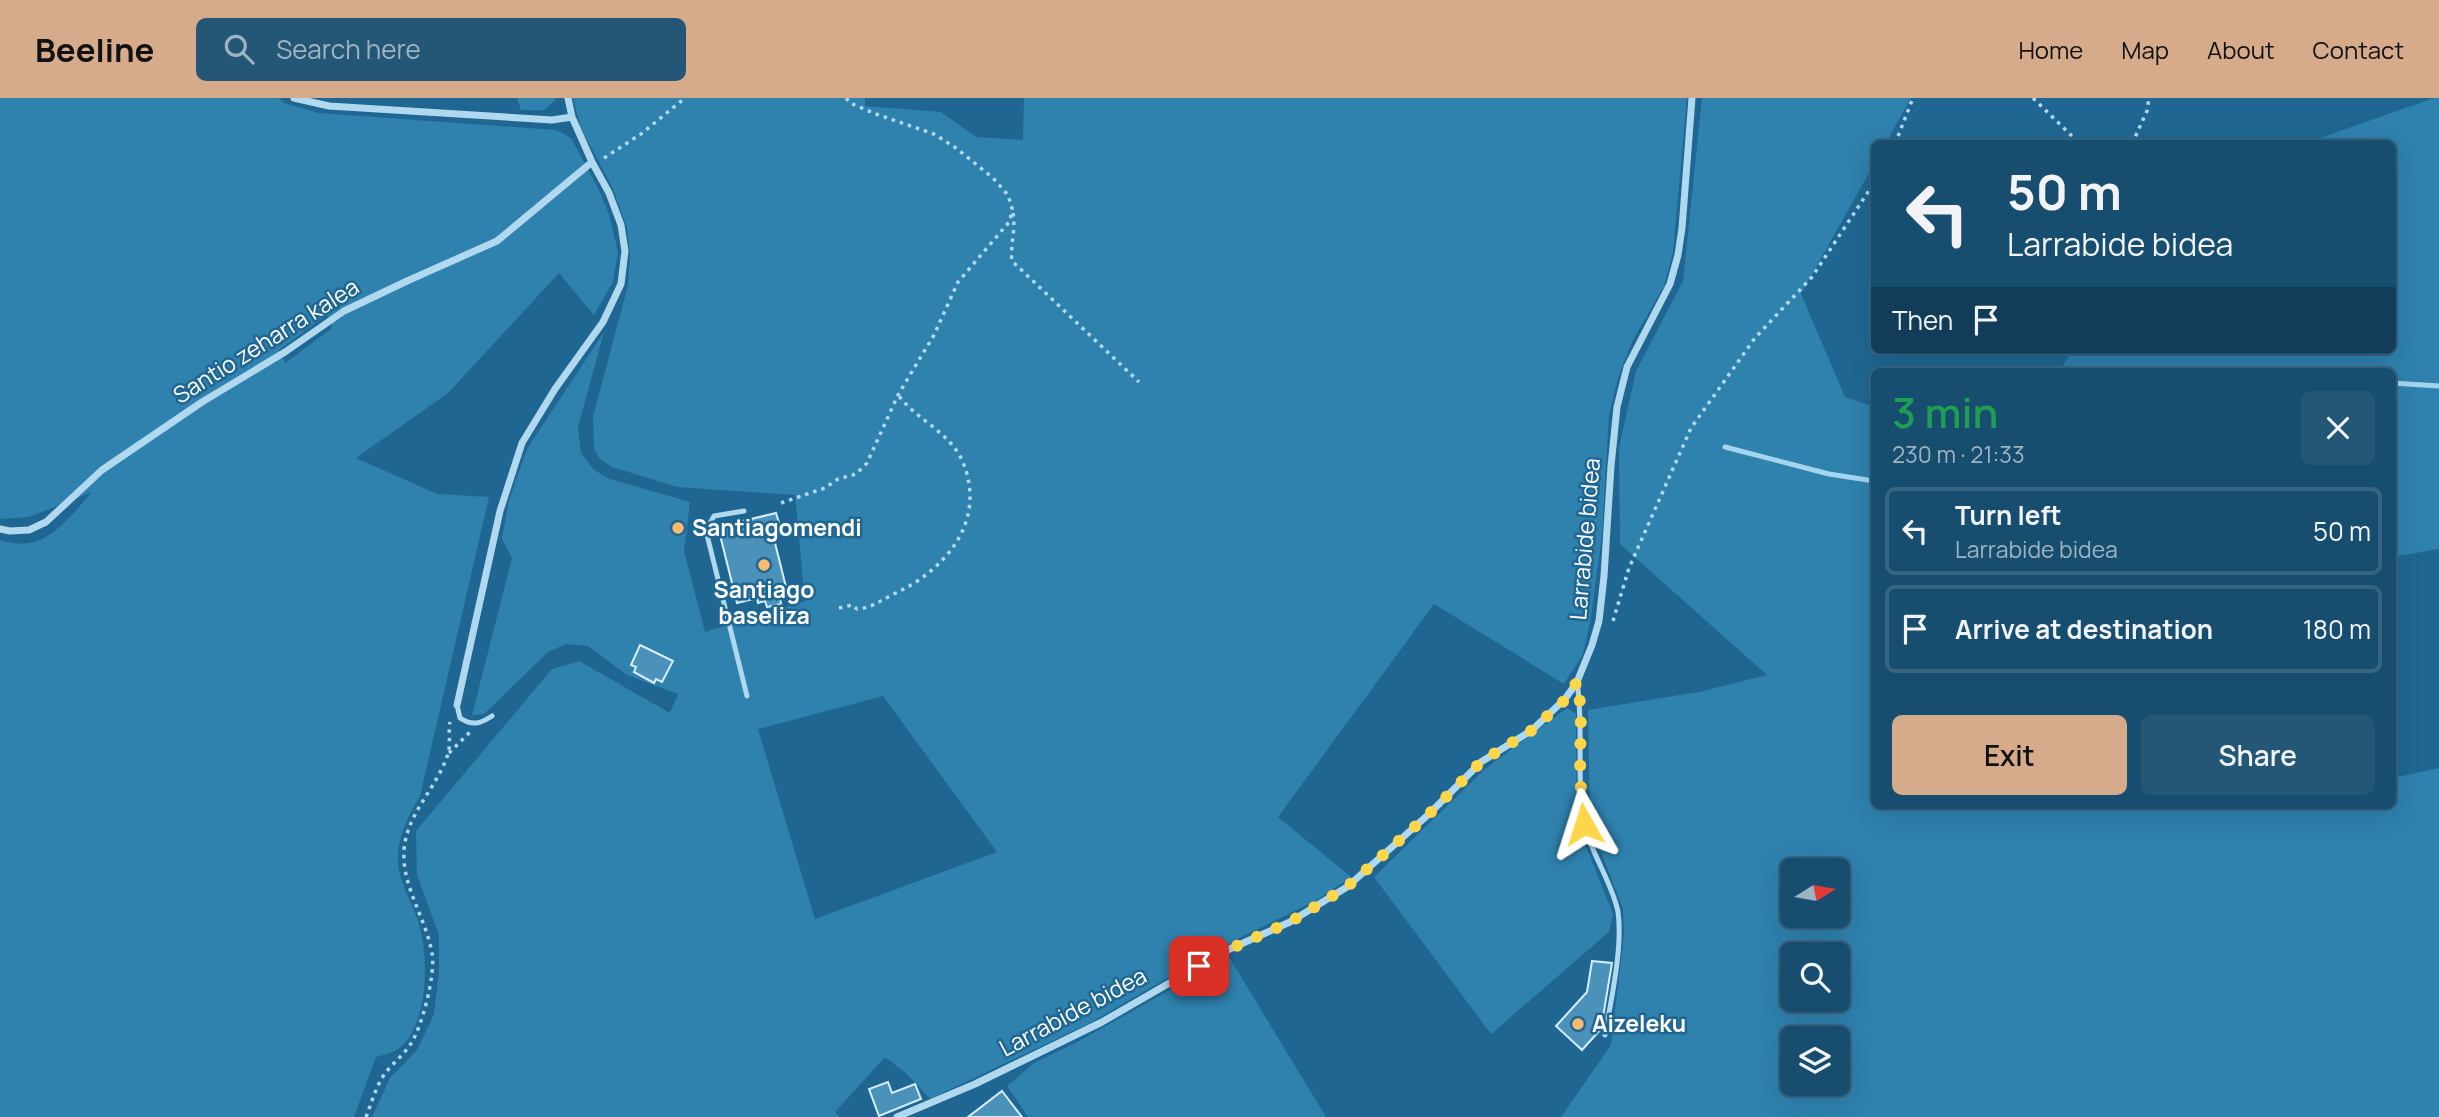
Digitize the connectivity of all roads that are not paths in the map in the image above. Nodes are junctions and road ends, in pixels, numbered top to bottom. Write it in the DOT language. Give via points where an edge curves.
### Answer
graph roads {
  1 [pos="294,98"];
  2 [pos="568,98"];
  3 [pos="1692,98"];
  4 [pos="572,117"];
  5 [pos="592,162"];
  6 [pos="744,511"];
  7 [pos="0,529"];
  8 [pos="1577,682"];
  9 [pos="747,696"];
  10 [pos="457,705"];
  11 [pos="492,716"];
  12 [pos="1605,1035"];
  13 [pos="897,1117"];
  1 -- 4 [label="street" via="329,106 552,120"];
  2 -- 4 [label="street"];
  3 -- 8 [label="street, Larrabide bidea" via="1678,255 1666,293 1627,367 1616,407 1599,621"];
  4 -- 5 [label="street"];
  5 -- 7 [label="street, Santio zeharra kalea" via="497,241 344,311 191,409 102,470 46,522 29,530"];
  5 -- 10 [label="street" via="621,225 625,251 621,284 603,322 522,443 500,511"];
  6 -- 9 [label="lane" via="714,516 706,531"];
  8 -- 12 [label="lane" via="1584,824 1618,912 1617,958"];
  8 -- 13 [label="street, Larrabide bidea" via="1566,699 1532,730 1481,762 1347,887 1102,1022"];
  10 -- 11 [label="lane" via="460,718 468,724"];
}
